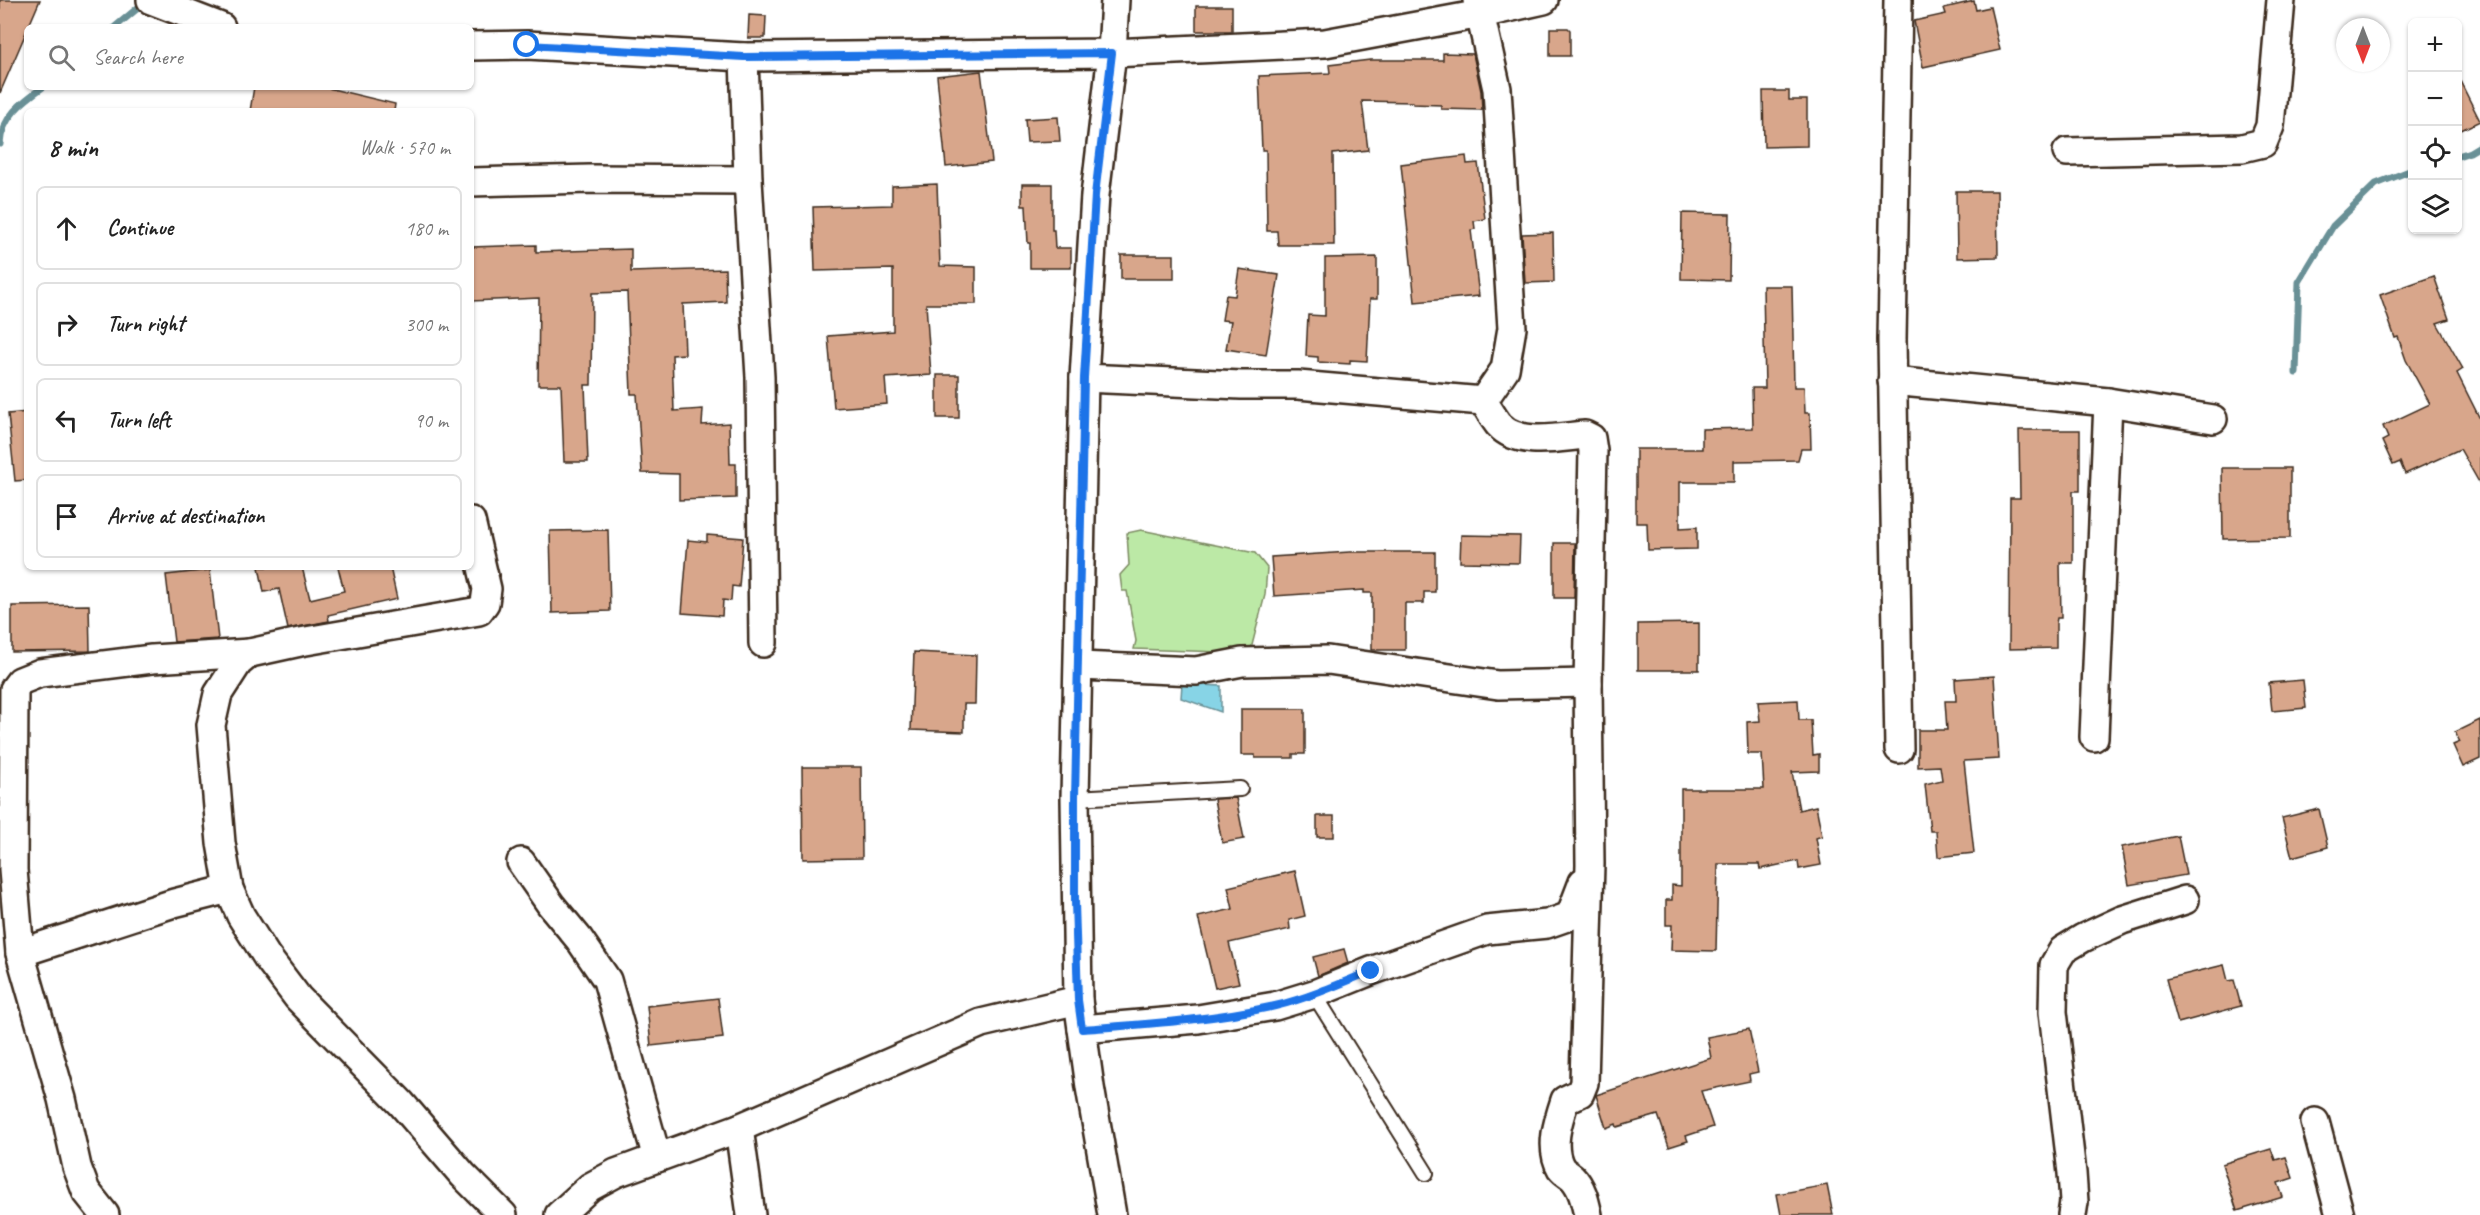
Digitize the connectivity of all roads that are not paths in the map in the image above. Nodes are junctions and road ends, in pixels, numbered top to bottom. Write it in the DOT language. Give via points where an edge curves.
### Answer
graph roads {
  1 [pos="151,0"];
  2 [pos="1115,0"];
  3 [pos="1544,0"];
  4 [pos="1898,0"];
  5 [pos="2281,0"];
  6 [pos="1479,7"];
  7 [pos="213,24"];
  8 [pos="474,46"];
  9 [pos="1112,53"];
  10 [pos="744,57"];
  11 [pos="2067,152"];
  12 [pos="748,180"];
  13 [pos="474,182"];
  14 [pos="1084,378"];
  15 [pos="1892,381"];
  16 [pos="1484,401"];
  17 [pos="2108,402"];
  18 [pos="2213,419"];
  19 [pos="474,534"];
  20 [pos="763,643"];
  21 [pos="250,653"];
  22 [pos="1079,666"];
  23 [pos="1588,683"];
  24 [pos="2094,738"];
  25 [pos="1899,749"];
  26 [pos="1240,789"];
  27 [pos="1075,798"];
  28 [pos="521,862"];
  29 [pos="1590,864"];
  30 [pos="228,889"];
  31 [pos="2185,900"];
  32 [pos="20,953"];
  33 [pos="1314,994"];
  34 [pos="1078,1000"];
  35 [pos="1082,1029"];
  36 [pos="2315,1122"];
  37 [pos="739,1128"];
  38 [pos="657,1158"];
  39 [pos="1426,1173"];
  40 [pos="105,1215"];
  41 [pos="503,1215"];
  42 [pos="559,1215"];
  43 [pos="751,1215"];
  44 [pos="1113,1215"];
  45 [pos="1588,1215"];
  46 [pos="2072,1215"];
  47 [pos="2340,1215"];
  1 -- 7 [label="street"];
  2 -- 9 [label="street"];
  3 -- 6 [label="street"];
  4 -- 15 [label="street"];
  5 -- 11 [label="street" via="2270,126 2263,143 2241,148"];
  6 -- 9 [label="street" via="1325,43"];
  6 -- 16 [label="street" via="1497,89 1512,328 1505,369"];
  8 -- 10 [label="street" via="527,45"];
  9 -- 10 [label="street"];
  9 -- 14 [label="street" via="1095,195"];
  10 -- 12 [label="street"];
  12 -- 13 [label="street"];
  12 -- 20 [label="street" via="760,377"];
  14 -- 16 [label="street" via="1298,385"];
  14 -- 22 [label="street"];
  15 -- 17 [label="street"];
  15 -- 25 [label="street"];
  16 -- 23 [label="street" via="1501,427 1522,437 1591,438"];
  17 -- 18 [label="street"];
  17 -- 24 [label="street"];
  19 -- 21 [label="street" via="487,589 479,611"];
  21 -- 30 [label="street" via="238,663 218,694 211,725"];
  21 -- 32 [label="street" via="152,659 40,673 20,681 14,688 13,870"];
  22 -- 23 [label="street" via="1196,671 1242,662 1328,660 1498,685"];
  22 -- 27 [label="street"];
  23 -- 29 [label="street"];
  26 -- 27 [label="lane"];
  27 -- 34 [label="street"];
  28 -- 38 [label="street" via="607,980"];
  29 -- 33 [label="street" via="1570,916 1547,924 1487,930"];
  29 -- 45 [label="street" via="1584,1083 1580,1093 1565,1100 1555,1143 1562,1170 1578,1185"];
  30 -- 32 [label="street"];
  30 -- 41 [label="street" via="262,949 298,998"];
  31 -- 46 [label="street" via="2083,938 2063,950 2054,965 2053,1012 2072,1173"];
  32 -- 40 [label="street" via="77,1167 86,1191"];
  33 -- 35 [label="street" via="1275,1006 1198,1019"];
  33 -- 39 [label="lane"];
  34 -- 35 [label="street"];
  34 -- 37 [label="street" via="981,1023"];
  35 -- 44 [label="street"];
  36 -- 47 [label="street"];
  37 -- 38 [label="street"];
  37 -- 43 [label="street"];
  38 -- 42 [label="street" via="616,1173 590,1188"];
}
